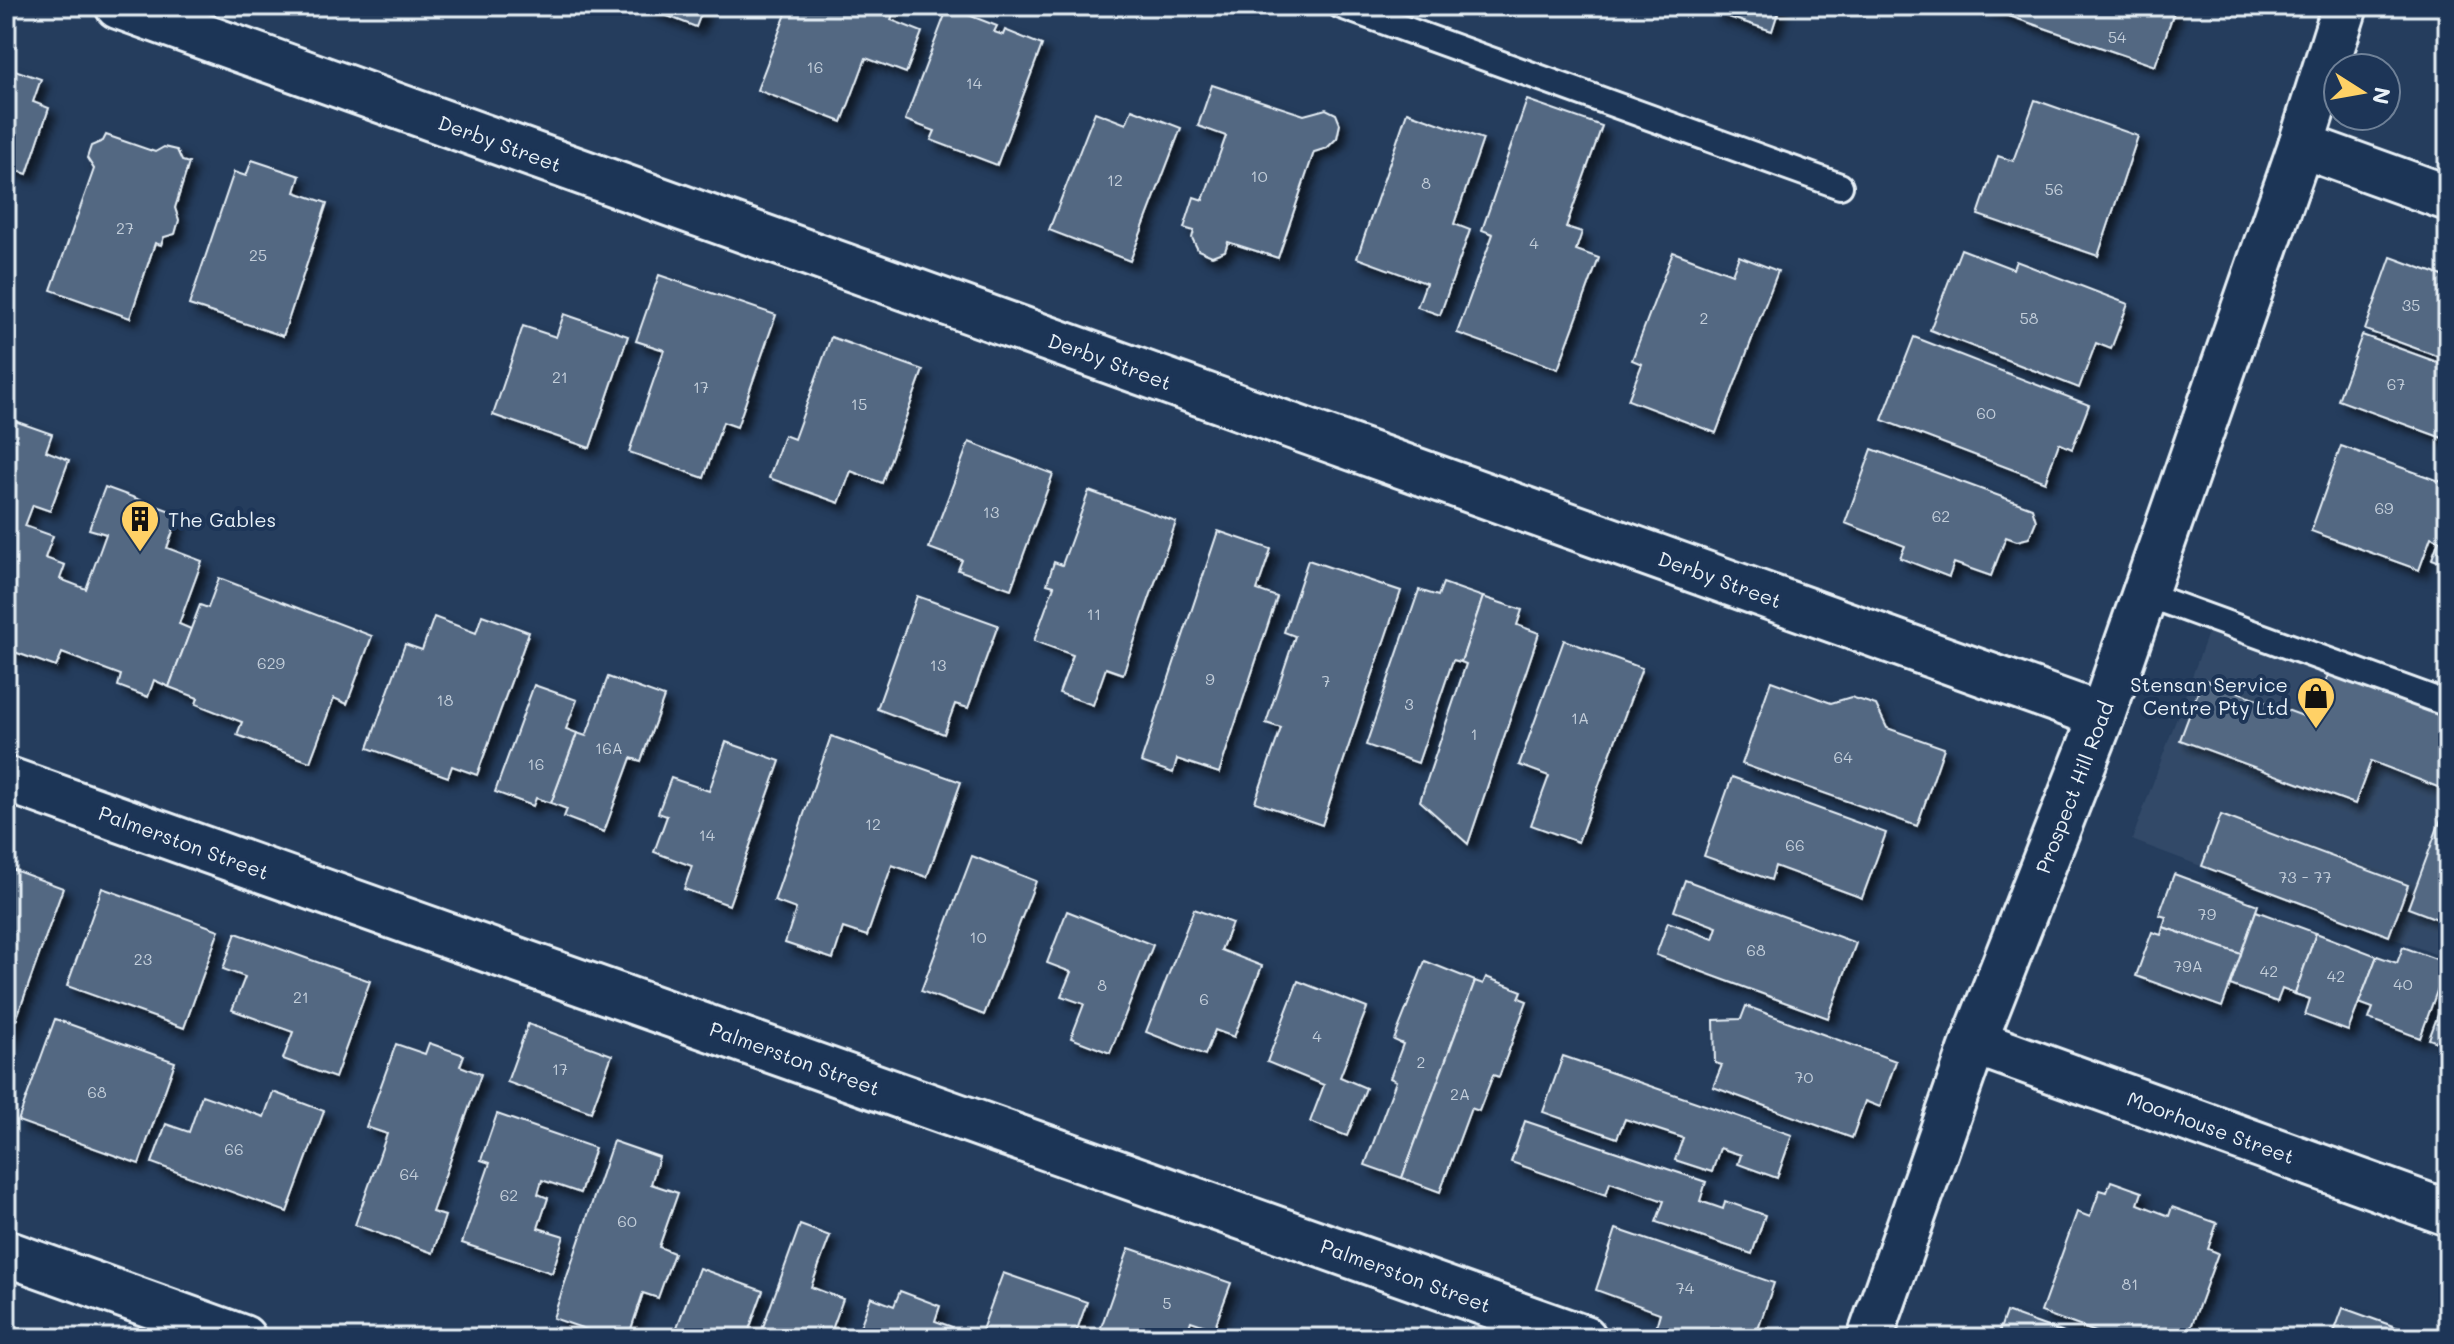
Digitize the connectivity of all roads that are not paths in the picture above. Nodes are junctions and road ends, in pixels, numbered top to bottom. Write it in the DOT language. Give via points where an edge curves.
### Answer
graph roads {
  1 [pos="118,6"];
  2 [pos="1341,6"];
  3 [pos="2345,6"];
  4 [pos="2301,145"];
  5 [pos="1840,186"];
  6 [pos="2448,198"];
  7 [pos="2145,594"];
  8 [pos="2448,704"];
  9 [pos="2102,716"];
  10 [pos="6,779"];
  11 [pos="1974,1042"];
  12 [pos="2448,1213"];
  13 [pos="6,1253"];
  14 [pos="243,1338"];
  15 [pos="1584,1338"];
  16 [pos="1870,1338"];
  1 -- 9 [label="street, Derby Street"];
  2 -- 5 [label="lane"];
  3 -- 4 [label="street, Prospect Hill Road"];
  4 -- 6 [label="street"];
  4 -- 7 [label="street, Prospect Hill Road"];
  7 -- 8 [label="lane"];
  7 -- 9 [label="street, Prospect Hill Road"];
  9 -- 11 [label="street, Prospect Hill Road"];
  10 -- 15 [label="street, Palmerston Street"];
  11 -- 12 [label="street, Moorhouse Street"];
  11 -- 16 [label="street, Prospect Hill Road"];
  13 -- 14 [label="street"];
}
